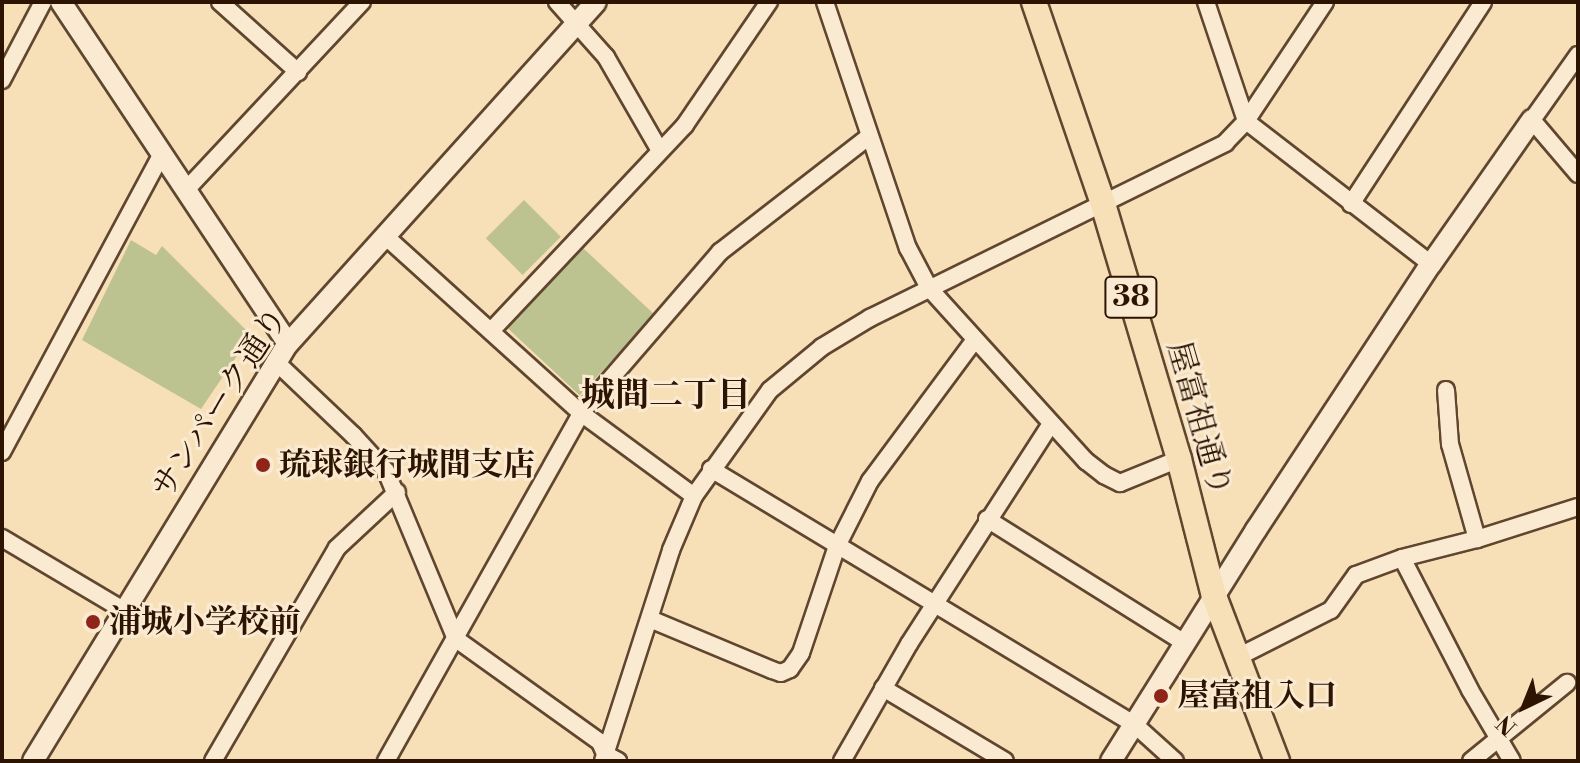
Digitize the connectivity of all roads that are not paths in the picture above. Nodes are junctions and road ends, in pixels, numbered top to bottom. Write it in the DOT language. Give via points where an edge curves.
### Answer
graph roads {
  1 [pos="43,2"];
  2 [pos="61,2"];
  3 [pos="220,2"];
  4 [pos="362,2"];
  5 [pos="557,2"];
  6 [pos="596,2"];
  7 [pos="769,2"];
  8 [pos="825,2"];
  9 [pos="1034,2"];
  10 [pos="1206,2"];
  11 [pos="1325,2"];
  12 [pos="1483,2"];
  13 [pos="577,24"];
  14 [pos="1578,55"];
  15 [pos="298,72"];
  16 [pos="2,80"];
  17 [pos="1532,120"];
  18 [pos="1246,121"];
  19 [pos="868,137"];
  20 [pos="660,151"];
  21 [pos="161,156"];
  22 [pos="1578,174"];
  23 [pos="185,191"];
  24 [pos="1103,204"];
  25 [pos="1351,204"];
  26 [pos="384,235"];
  27 [pos="1431,264"];
  28 [pos="929,288"];
  29 [pos="491,331"];
  30 [pos="974,341"];
  31 [pos="288,344"];
  32 [pos="275,361"];
  33 [pos="1446,390"];
  34 [pos="581,413"];
  35 [pos="1051,424"];
  36 [pos="2,452"];
  37 [pos="1179,459"];
  38 [pos="711,469"];
  39 [pos="397,492"];
  40 [pos="694,496"];
  41 [pos="1578,507"];
  42 [pos="987,519"];
  43 [pos="2,538"];
  44 [pos="1477,539"];
  45 [pos="837,546"];
  46 [pos="1402,558"];
  47 [pos="1214,596"];
  48 [pos="937,604"];
  49 [pos="125,611"];
  50 [pos="650,619"];
  51 [pos="456,639"];
  52 [pos="1185,643"];
  53 [pos="1236,658"];
  54 [pos="1567,683"];
  55 [pos="883,688"];
  56 [pos="1134,724"];
  57 [pos="1499,738"];
  58 [pos="609,759"];
  59 [pos="33,761"];
  60 [pos="213,761"];
  61 [pos="386,761"];
  62 [pos="842,761"];
  63 [pos="1005,761"];
  64 [pos="1111,761"];
  65 [pos="1175,761"];
  66 [pos="1277,761"];
  67 [pos="1471,761"];
  68 [pos="1512,761"];
  1 -- 16 [label="street"];
  2 -- 21 [label="street"];
  3 -- 15 [label="street"];
  4 -- 15 [label="street"];
  5 -- 13 [label="street"];
  6 -- 13 [label="street, サンパーク通り"];
  7 -- 20 [label="street" via="703,101"];
  8 -- 19 [label="street"];
  9 -- 24 [label="main road, 屋富祖通り / 38"];
  10 -- 18 [label="street"];
  11 -- 18 [label="street"];
  12 -- 25 [label="street"];
  13 -- 20 [label="street" via="606,57"];
  13 -- 26 [label="street, サンパーク通り"];
  14 -- 17 [label="street"];
  15 -- 23 [label="street"];
  17 -- 22 [label="street"];
  17 -- 27 [label="street"];
  18 -- 24 [label="street" via="1225,143"];
  18 -- 25 [label="street"];
  19 -- 28 [label="street" via="908,248"];
  19 -- 34 [label="street" via="720,252"];
  20 -- 29 [label="street"];
  21 -- 23 [label="street"];
  21 -- 36 [label="street"];
  23 -- 31 [label="street"];
  24 -- 28 [label="street"];
  24 -- 37 [label="main road, 屋富祖通り / 38"];
  25 -- 27 [label="street"];
  26 -- 29 [label="street"];
  26 -- 31 [label="street, サンパーク通り"];
  27 -- 47 [label="street"];
  28 -- 30 [label="street"];
  28 -- 38 [label="street" via="801,363 770,390"];
  29 -- 34 [label="street"];
  30 -- 35 [label="street"];
  30 -- 45 [label="street" via="870,481"];
  31 -- 32 [label="street, サンパーク通り"];
  32 -- 39 [label="street" via="371,453"];
  32 -- 49 [label="street, サンパーク通り"];
  33 -- 44 [label="street" via="1450,444"];
  34 -- 40 [label="street"];
  34 -- 51 [label="street"];
  35 -- 37 [label="street" via="1086,461 1120,483"];
  35 -- 42 [label="street"];
  37 -- 47 [label="main road, 屋富祖通り / 38"];
  38 -- 40 [label="street"];
  38 -- 45 [label="street"];
  39 -- 51 [label="street"];
  39 -- 60 [label="street" via="337,548"];
  40 -- 50 [label="street"];
  41 -- 44 [label="street"];
  42 -- 48 [label="street"];
  42 -- 52 [label="street"];
  43 -- 49 [label="street"];
  44 -- 46 [label="street"];
  45 -- 48 [label="street"];
  45 -- 50 [label="street" via="801,653 781,673"];
  46 -- 53 [label="street" via="1356,575 1331,610"];
  46 -- 57 [label="street"];
  47 -- 52 [label="street"];
  47 -- 53 [label="main road, 屋富祖通り / 38"];
  48 -- 55 [label="street"];
  48 -- 56 [label="street"];
  49 -- 59 [label="street, サンパーク通り"];
  50 -- 58 [label="street"];
  51 -- 58 [label="street" via="600,742"];
  51 -- 61 [label="street"];
  52 -- 56 [label="street"];
  53 -- 66 [label="main road, 屋富祖通り / 38"];
  54 -- 57 [label="street"];
  55 -- 62 [label="street"];
  55 -- 63 [label="street"];
  56 -- 64 [label="street"];
  56 -- 65 [label="street"];
  57 -- 67 [label="street"];
  57 -- 68 [label="street"];
}
